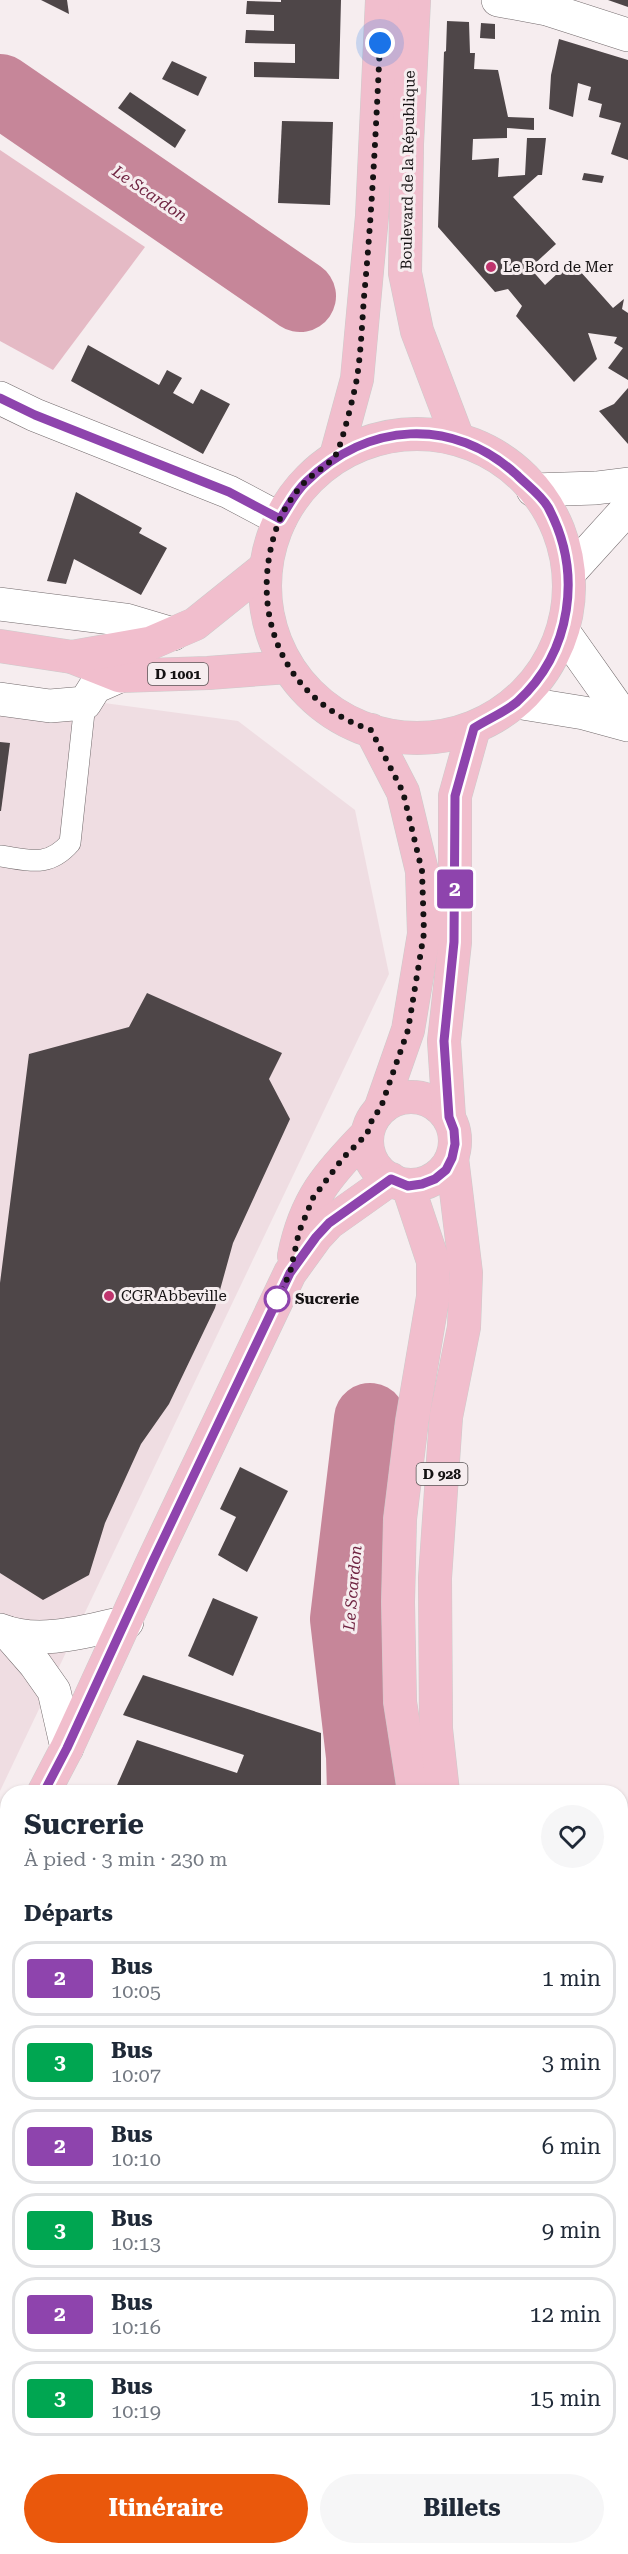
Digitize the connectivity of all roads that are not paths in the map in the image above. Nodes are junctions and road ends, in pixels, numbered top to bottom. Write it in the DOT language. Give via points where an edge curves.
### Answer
graph roads {
  1 [pos="382,0"];
  2 [pos="414,0"];
  3 [pos="498,0"];
  4 [pos="628,35"];
  5 [pos="0,398"];
  6 [pos="458,439"];
  7 [pos="336,456"];
  8 [pos="628,484"];
  9 [pos="533,490"];
  10 [pos="628,508"];
  11 [pos="280,519"];
  12 [pos="266,567"];
  13 [pos="569,573"];
  14 [pos="0,604"];
  15 [pos="563,631"];
  16 [pos="173,634"];
  17 [pos="0,646"];
  18 [pos="72,657"];
  19 [pos="288,667"];
  20 [pos="120,676"];
  21 [pos="0,699"];
  22 [pos="516,702"];
  23 [pos="85,703"];
  24 [pos="628,724"];
  25 [pos="474,728"];
  26 [pos="371,730"];
  27 [pos="0,856"];
  28 [pos="449,1117"];
  29 [pos="374,1121"];
  30 [pos="452,1158"];
  31 [pos="399,1182"];
  32 [pos="290,1273"];
  33 [pos="127,1622"];
  34 [pos="4,1631"];
  35 [pos="67,1748"];
  36 [pos="48,1785"];
  37 [pos="413,1785"];
  38 [pos="442,1785"];
  1 -- 7 [label="main road, Boulevard de la République" via="372,216 357,379"];
  2 -- 6 [label="main road, Boulevard de la République" via="405,273 417,331"];
  3 -- 4 [label="street" via="546,9"];
  5 -- 11 [label="street" via="229,492"];
  6 -- 7 [label="main road" via="429,433 381,437"];
  6 -- 9 [label="main road" via="491,453"];
  7 -- 11 [label="main road" via="304,483"];
  8 -- 9 [label="street"];
  9 -- 13 [label="main road" via="547,506 562,538"];
  10 -- 13 [label="street"];
  11 -- 12 [label="main road"];
  12 -- 16 [label="main road" via="195,624"];
  12 -- 19 [label="main road" via="266,606"];
  13 -- 15 [label="main road"];
  14 -- 16 [label="street" via="126,620"];
  15 -- 22 [label="main road" via="545,670"];
  15 -- 24 [label="street"];
  16 -- 18 [label="main road" via="151,643"];
  17 -- 18 [label="main road, D 1001"];
  18 -- 20 [label="main road, D 1001"];
  19 -- 20 [label="main road, D 1001"];
  19 -- 26 [label="main road" via="327,709"];
  20 -- 23 [label="street" via="95,687"];
  21 -- 23 [label="street" via="50,706"];
  22 -- 24 [label="street"];
  22 -- 25 [label="main road"];
  23 -- 27 [label="lane" via="70,843 60,854 42,862"];
  25 -- 26 [label="main road" via="438,737 401,738"];
  25 -- 28 [label="main road" via="455,796 454,942 444,1041"];
  26 -- 29 [label="main road" via="403,792 422,871 424,933 408,1030"];
  28 -- 29 [label="main road" via="425,1098 410,1096 394,1100"];
  28 -- 30 [label="main road" via="454,1130"];
  29 -- 31 [label="main road" via="367,1150 382,1175"];
  29 -- 32 [label="main road" via="313,1198 299,1232"];
  30 -- 31 [label="main road" via="435,1179 422,1184"];
  30 -- 38 [label="main road, D 928" via="466,1284 464,1327 446,1418 435,1578 436,1729"];
  31 -- 32 [label="main road" via="329,1223"];
  31 -- 37 [label="main road, D 928" via="432,1261 433,1298 400,1519 400,1702"];
  32 -- 33 [label="main road"];
  33 -- 34 [label="street" via="44,1637"];
  33 -- 35 [label="main road"];
  34 -- 35 [label="street" via="54,1691"];
  35 -- 36 [label="main road"];
}
